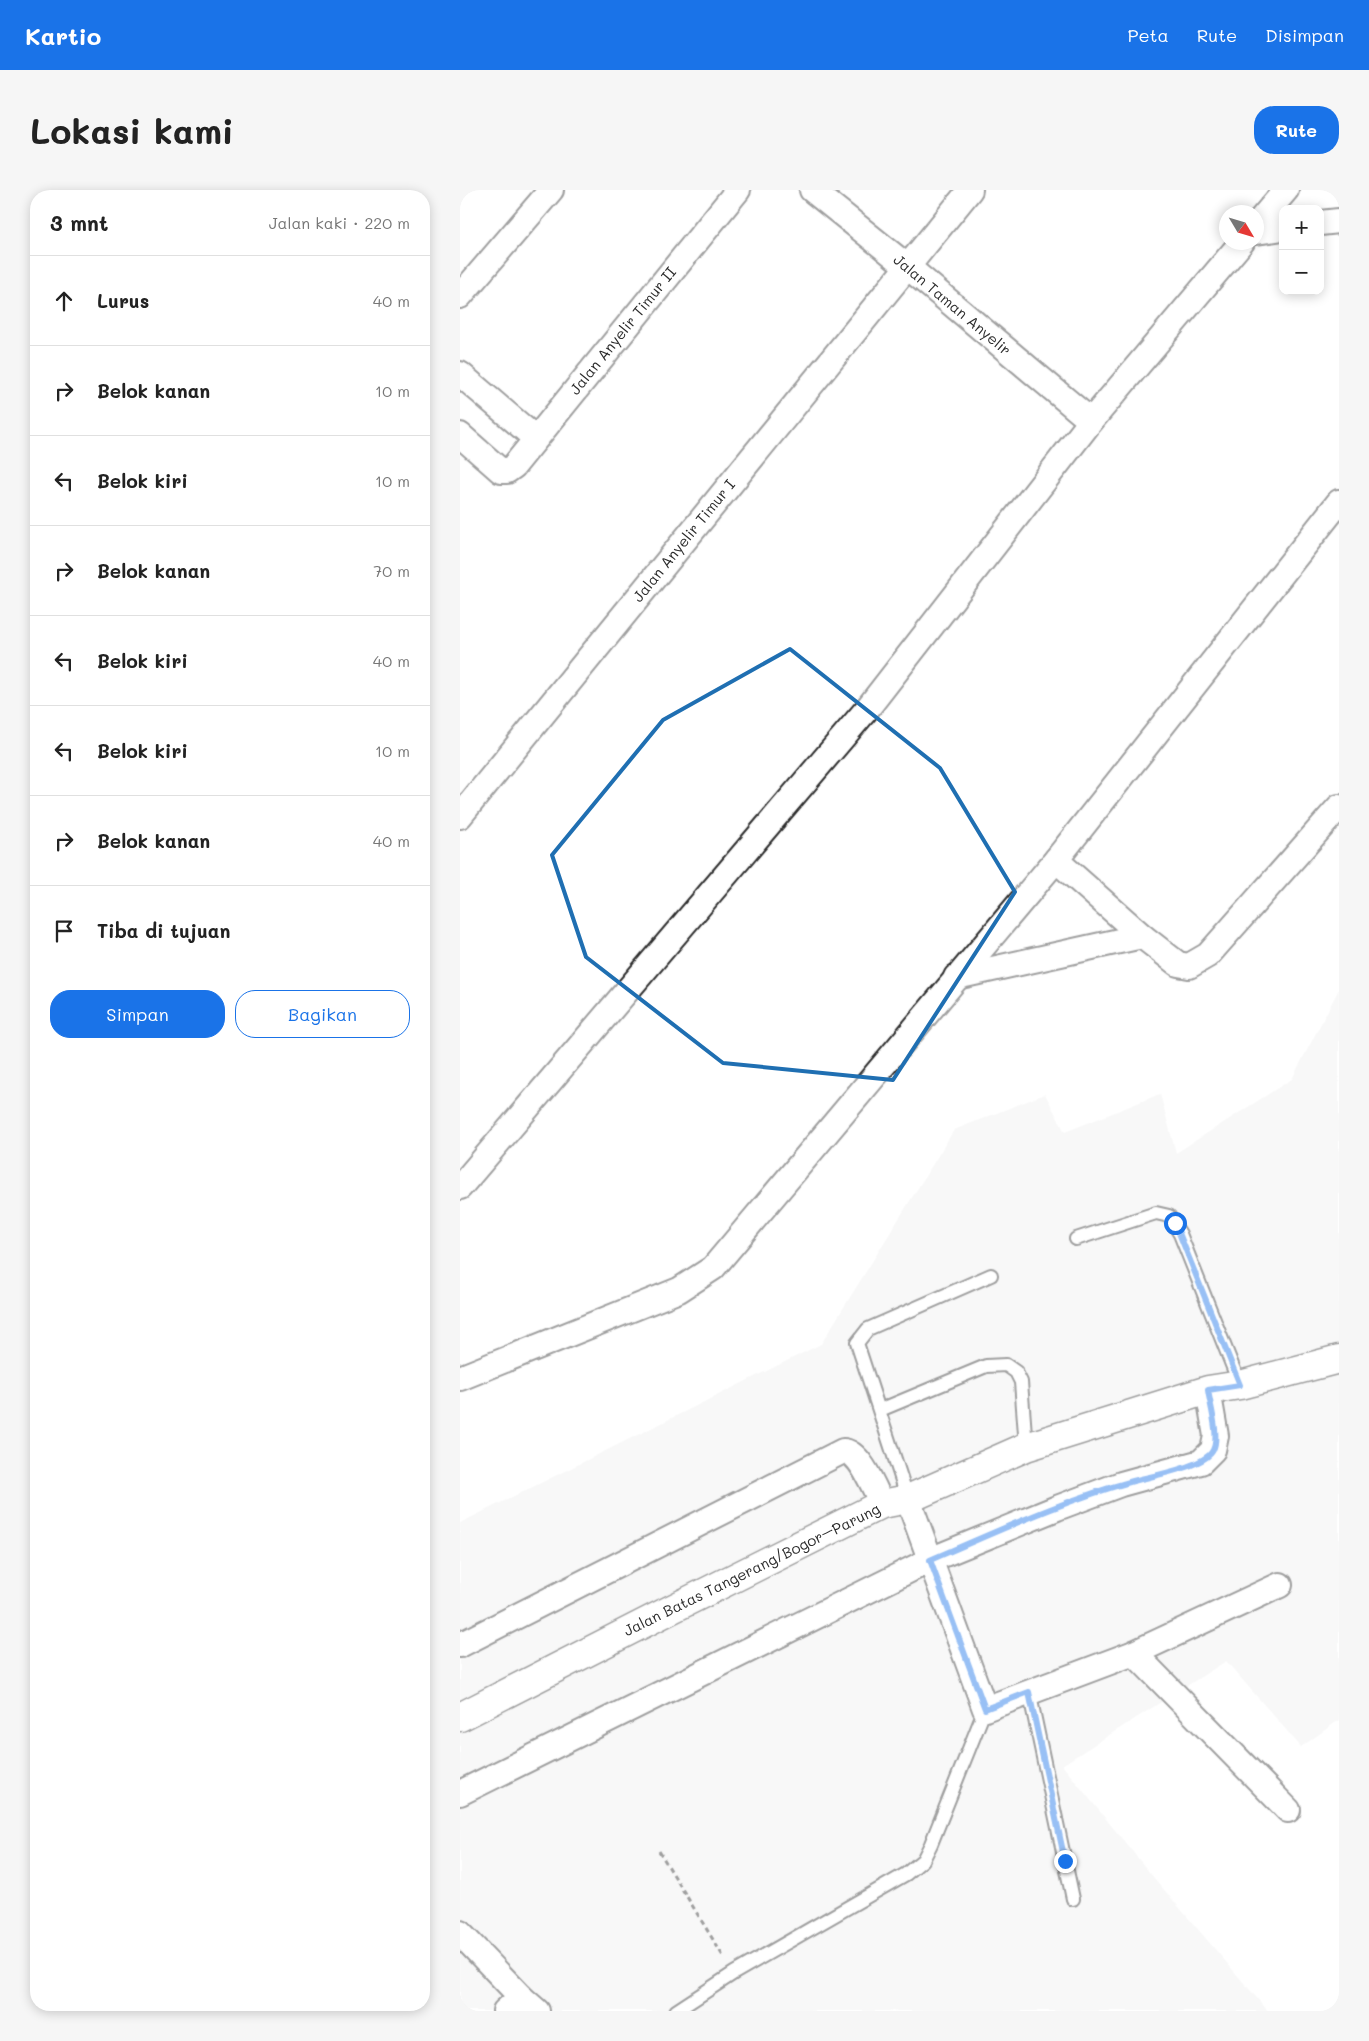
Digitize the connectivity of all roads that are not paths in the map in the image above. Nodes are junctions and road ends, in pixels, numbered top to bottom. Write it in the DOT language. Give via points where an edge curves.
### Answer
graph roads {
  1 [pos="551,190"];
  2 [pos="738,190"];
  3 [pos="812,190"];
  4 [pos="970,190"];
  5 [pos="1286,190"];
  6 [pos="1264,216"];
  7 [pos="1339,221"];
  8 [pos="1324,223"];
  9 [pos="1279,229"];
  10 [pos="1264,231"];
  11 [pos="1235,250"];
  12 [pos="908,267"];
  13 [pos="460,296"];
  14 [pos="460,374"];
  15 [pos="1091,421"];
  16 [pos="460,435"];
  17 [pos="535,438"];
  18 [pos="1339,502"];
  19 [pos="1339,807"];
  20 [pos="460,816"];
  21 [pos="1056,860"];
  22 [pos="1142,936"];
  23 [pos="956,977"];
  24 [pos="460,1187"];
  25 [pos="1076,1239"];
  26 [pos="991,1275"];
  27 [pos="1339,1360"];
  28 [pos="460,1378"];
  29 [pos="1240,1385"];
  30 [pos="1208,1390"];
  31 [pos="880,1410"];
  32 [pos="1026,1447"];
  33 [pos="896,1502"];
  34 [pos="930,1560"];
  35 [pos="1280,1586"];
  36 [pos="460,1645"];
  37 [pos="1134,1653"];
  38 [pos="1029,1692"];
  39 [pos="985,1709"];
  40 [pos="460,1717"];
  41 [pos="460,1793"];
  42 [pos="1288,1810"];
  43 [pos="1072,1899"];
  44 [pos="460,1933"];
  45 [pos="521,2006"];
  46 [pos="676,2011"];
  1 -- 13 [label="street"];
  2 -- 17 [label="street, Jalan Anyelir Timur II"];
  3 -- 12 [label="street, Jalan Taman Anyelir"];
  4 -- 12 [label="street, Jalan Anyelir Timur I"];
  5 -- 6 [label="street"];
  7 -- 8 [label="street"];
  9 -- 10 [label="street"];
  11 -- 15 [label="street"];
  12 -- 15 [label="street, Jalan Taman Anyelir"];
  12 -- 20 [label="street, Jalan Anyelir Timur I"];
  14 -- 17 [label="street"];
  15 -- 24 [label="street" via="867,709"];
  16 -- 17 [label="street, Jalan Anyelir Timur II" via="501,471 508,471 522,458"];
  18 -- 21 [label="street"];
  19 -- 22 [label="street" via="1208,955 1190,966 1178,964"];
  21 -- 22 [label="street"];
  21 -- 23 [label="street"];
  22 -- 23 [label="street"];
  23 -- 28 [label="street" via="713,1268 678,1290"];
  25 -- 29 [label="lane" via="1156,1212 1169,1216 1180,1234"];
  26 -- 31 [label="lane" via="868,1329 857,1343"];
  27 -- 29 [label="main road, Jalan Batas Tangerang/Bogor–Parung"];
  29 -- 30 [label="main road, Jalan Batas Tangerang/Bogor–Parung"];
  30 -- 32 [label="main road, Jalan Batas Tangerang/Bogor–Parung"];
  30 -- 34 [label="street" via="1216,1436 1213,1450 1201,1462 1121,1484"];
  31 -- 32 [label="lane" via="986,1366 1006,1365 1016,1372 1021,1382"];
  31 -- 33 [label="lane"];
  32 -- 33 [label="main road, Jalan Batas Tangerang/Bogor–Parung"];
  33 -- 34 [label="street"];
  33 -- 36 [label="street" via="852,1452 843,1451"];
  33 -- 40 [label="main road, Jalan Batas Tangerang/Bogor–Parung" via="672,1609"];
  34 -- 39 [label="street"];
  34 -- 41 [label="street"];
  35 -- 37 [label="street"];
  37 -- 38 [label="street"];
  37 -- 42 [label="street"];
  38 -- 39 [label="street"];
  38 -- 43 [label="lane"];
  39 -- 46 [label="lane" via="923,1860 906,1874 734,1973"];
  44 -- 45 [label="street"];
}
